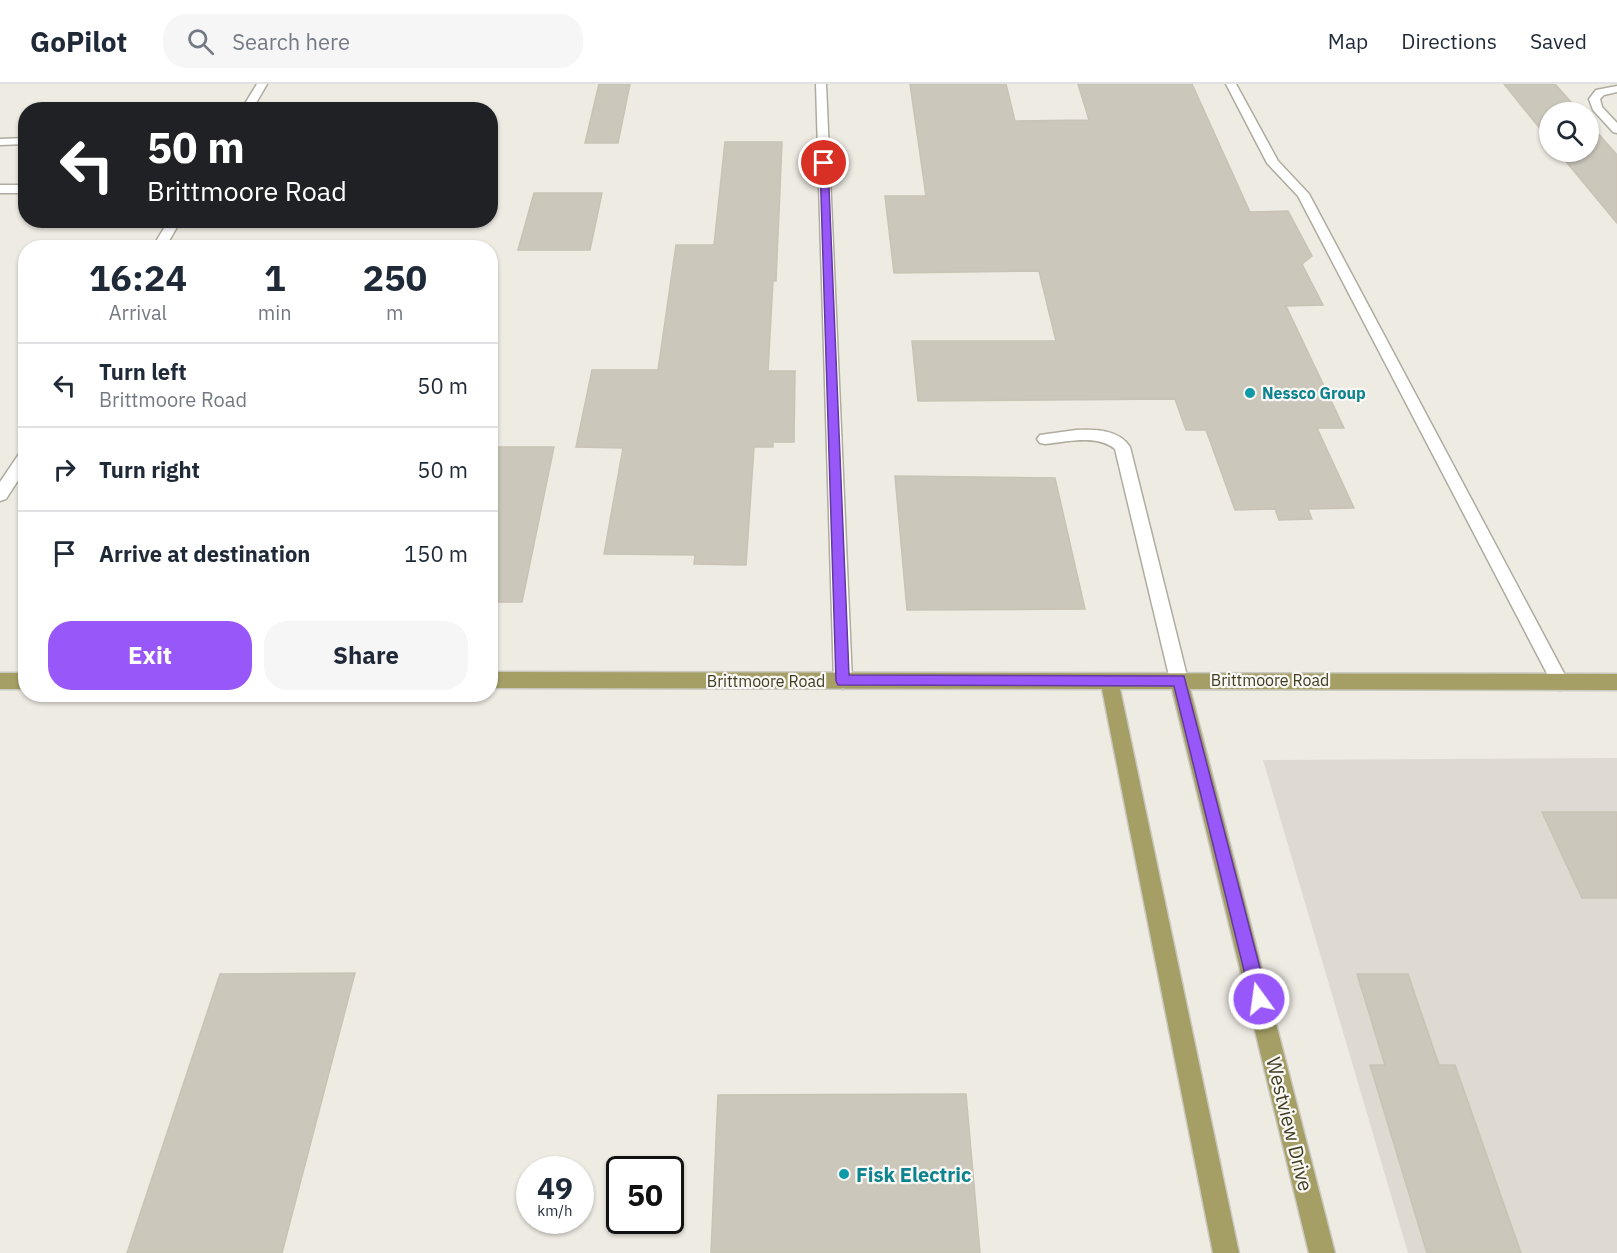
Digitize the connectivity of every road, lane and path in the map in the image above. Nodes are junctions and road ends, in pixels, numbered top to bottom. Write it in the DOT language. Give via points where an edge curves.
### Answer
graph roads {
  1 [pos="262,84"];
  2 [pos="821,84"];
  3 [pos="1231,84"];
  4 [pos="1595,88"];
  5 [pos="1617,89"];
  6 [pos="251,102"];
  7 [pos="1617,130"];
  8 [pos="18,141"];
  9 [pos="0,142"];
  10 [pos="0,189"];
  11 [pos="18,189"];
  12 [pos="1045,438"];
  13 [pos="18,467"];
  14 [pos="0,495"];
  15 [pos="498,680"];
  16 [pos="1109,680"];
  17 [pos="1179,680"];
  18 [pos="0,681"];
  19 [pos="18,681"];
  20 [pos="843,681"];
  21 [pos="1560,682"];
  22 [pos="1617,682"];
  23 [pos="1226,1253"];
  24 [pos="1322,1253"];
  1 -- 6 [label="lane"];
  2 -- 20 [label="lane"];
  3 -- 21 [label="lane" via="1273,163 1303,194"];
  4 -- 5 [label="lane"];
  4 -- 7 [label="lane" via="1597,108"];
  8 -- 9 [label="lane"];
  10 -- 11 [label="lane"];
  12 -- 17 [label="lane" via="1103,436 1115,438 1122,447"];
  13 -- 14 [label="lane"];
  15 -- 20 [label="main road, Brittmoore Road"];
  16 -- 17 [label="main road, Brittmoore Road"];
  16 -- 20 [label="main road, Brittmoore Road"];
  16 -- 23 [label="main road"];
  17 -- 21 [label="main road, Brittmoore Road"];
  17 -- 24 [label="main road, Westview Drive"];
  18 -- 19 [label="main road"];
  21 -- 22 [label="main road, Brittmoore Road"];
}
